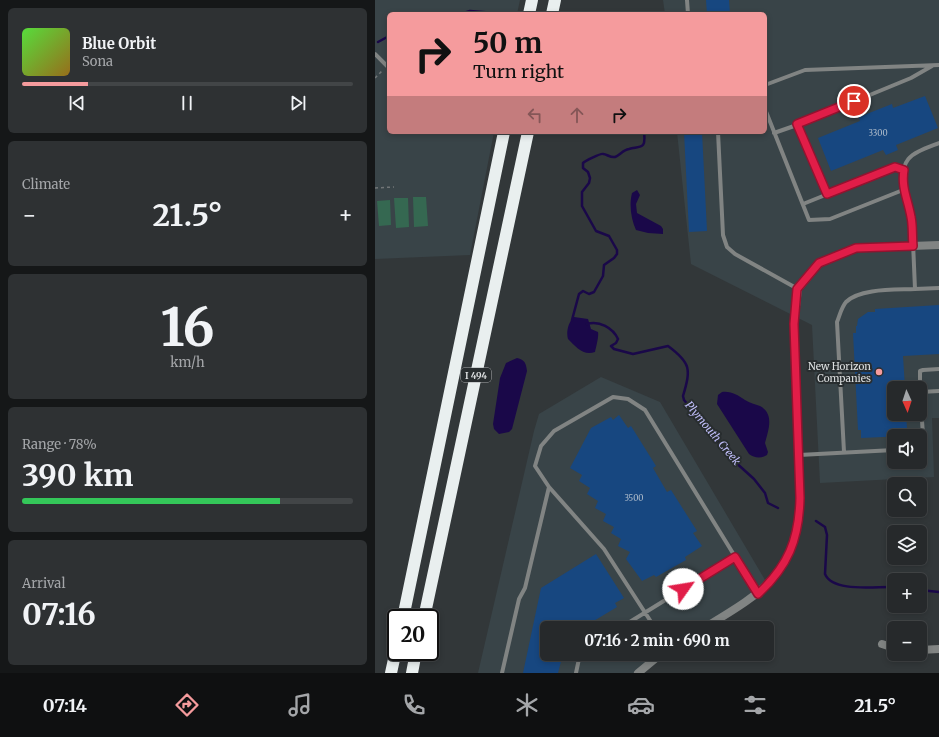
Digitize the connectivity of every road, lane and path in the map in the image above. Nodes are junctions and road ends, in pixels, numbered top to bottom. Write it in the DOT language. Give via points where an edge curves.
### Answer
graph roads {
  1 [pos="532,0"];
  2 [pos="555,0"];
  3 [pos="687,0"];
  4 [pos="529,12"];
  5 [pos="552,12"];
  6 [pos="688,12"];
  7 [pos="375,54"];
  8 [pos="387,65"];
  9 [pos="939,65"];
  10 [pos="932,66"];
  11 [pos="387,67"];
  12 [pos="375,78"];
  13 [pos="767,84"];
  14 [pos="767,114"];
  15 [pos="797,124"];
  16 [pos="774,133"];
  17 [pos="504,134"];
  18 [pos="528,134"];
  19 [pos="718,134"];
  20 [pos="939,142"];
  21 [pos="904,170"];
  22 [pos="394,187"];
  23 [pos="375,188"];
  24 [pos="903,190"];
  25 [pos="827,194"];
  26 [pos="803,204"];
  27 [pos="939,245"];
  28 [pos="913,246"];
  29 [pos="939,288"];
  30 [pos="797,289"];
  31 [pos="915,289"];
  32 [pos="939,369"];
  33 [pos="920,381"];
  34 [pos="939,391"];
  35 [pos="927,392"];
  36 [pos="887,450"];
  37 [pos="844,452"];
  38 [pos="799,455"];
  39 [pos="549,487"];
  40 [pos="735,557"];
  41 [pos="758,594"];
  42 [pos="405,609"];
  43 [pos="426,609"];
  44 [pos="645,613"];
  45 [pos="632,621"];
  46 [pos="650,621"];
  47 [pos="715,621"];
  48 [pos="882,644"];
  49 [pos="887,646"];
  50 [pos="927,650"];
  51 [pos="939,650"];
  52 [pos="394,661"];
  53 [pos="414,661"];
  54 [pos="579,661"];
  55 [pos="653,661"];
  56 [pos="391,673"];
  57 [pos="412,673"];
  58 [pos="502,673"];
  59 [pos="576,673"];
  60 [pos="638,673"];
  1 -- 4 [label="highway"];
  2 -- 5 [label="highway"];
  3 -- 6 [label="lane"];
  7 -- 8 [label="lane"];
  9 -- 10 [label="lane"];
  10 -- 13 [label="lane" via="805,70"];
  10 -- 15 [label="lane" via="911,78"];
  11 -- 12 [label="path"];
  14 -- 16 [label="lane"];
  15 -- 16 [label="lane"];
  15 -- 25 [label="lane"];
  16 -- 26 [label="lane"];
  17 -- 42 [label="highway, I 494"];
  18 -- 43 [label="highway, I 494"];
  19 -- 30 [label="lane" via="723,235 727,247"];
  20 -- 21 [label="lane" via="914,152"];
  21 -- 24 [label="lane"];
  21 -- 25 [label="lane" via="895,167"];
  22 -- 23 [label="path"];
  24 -- 26 [label="lane" via="830,219 809,220"];
  24 -- 28 [label="lane" via="912,219"];
  25 -- 26 [label="lane"];
  27 -- 28 [label="street"];
  28 -- 30 [label="street" via="856,248 819,263"];
  28 -- 31 [label="lane"];
  29 -- 31 [label="lane"];
  30 -- 38 [label="street" via="794,324"];
  31 -- 37 [label="lane" via="864,293 846,302 841,311 837,322"];
  32 -- 33 [label="lane" via="920,371"];
  34 -- 35 [label="lane"];
  36 -- 37 [label="lane"];
  37 -- 38 [label="lane"];
  38 -- 41 [label="street" via="800,519 795,540 783,566"];
  39 -- 40 [label="lane" via="535,466 541,446 554,431 613,397 628,399 645,410"];
  39 -- 44 [label="lane" via="604,549"];
  39 -- 58 [label="lane"];
  40 -- 41 [label="lane"];
  40 -- 44 [label="lane"];
  41 -- 47 [label="street"];
  44 -- 45 [label="lane"];
  44 -- 46 [label="lane"];
  48 -- 49 [label="street"];
  50 -- 51 [label="street"];
  52 -- 56 [label="highway"];
  53 -- 57 [label="highway"];
  54 -- 59 [label="lane"];
  55 -- 60 [label="street"];
}
